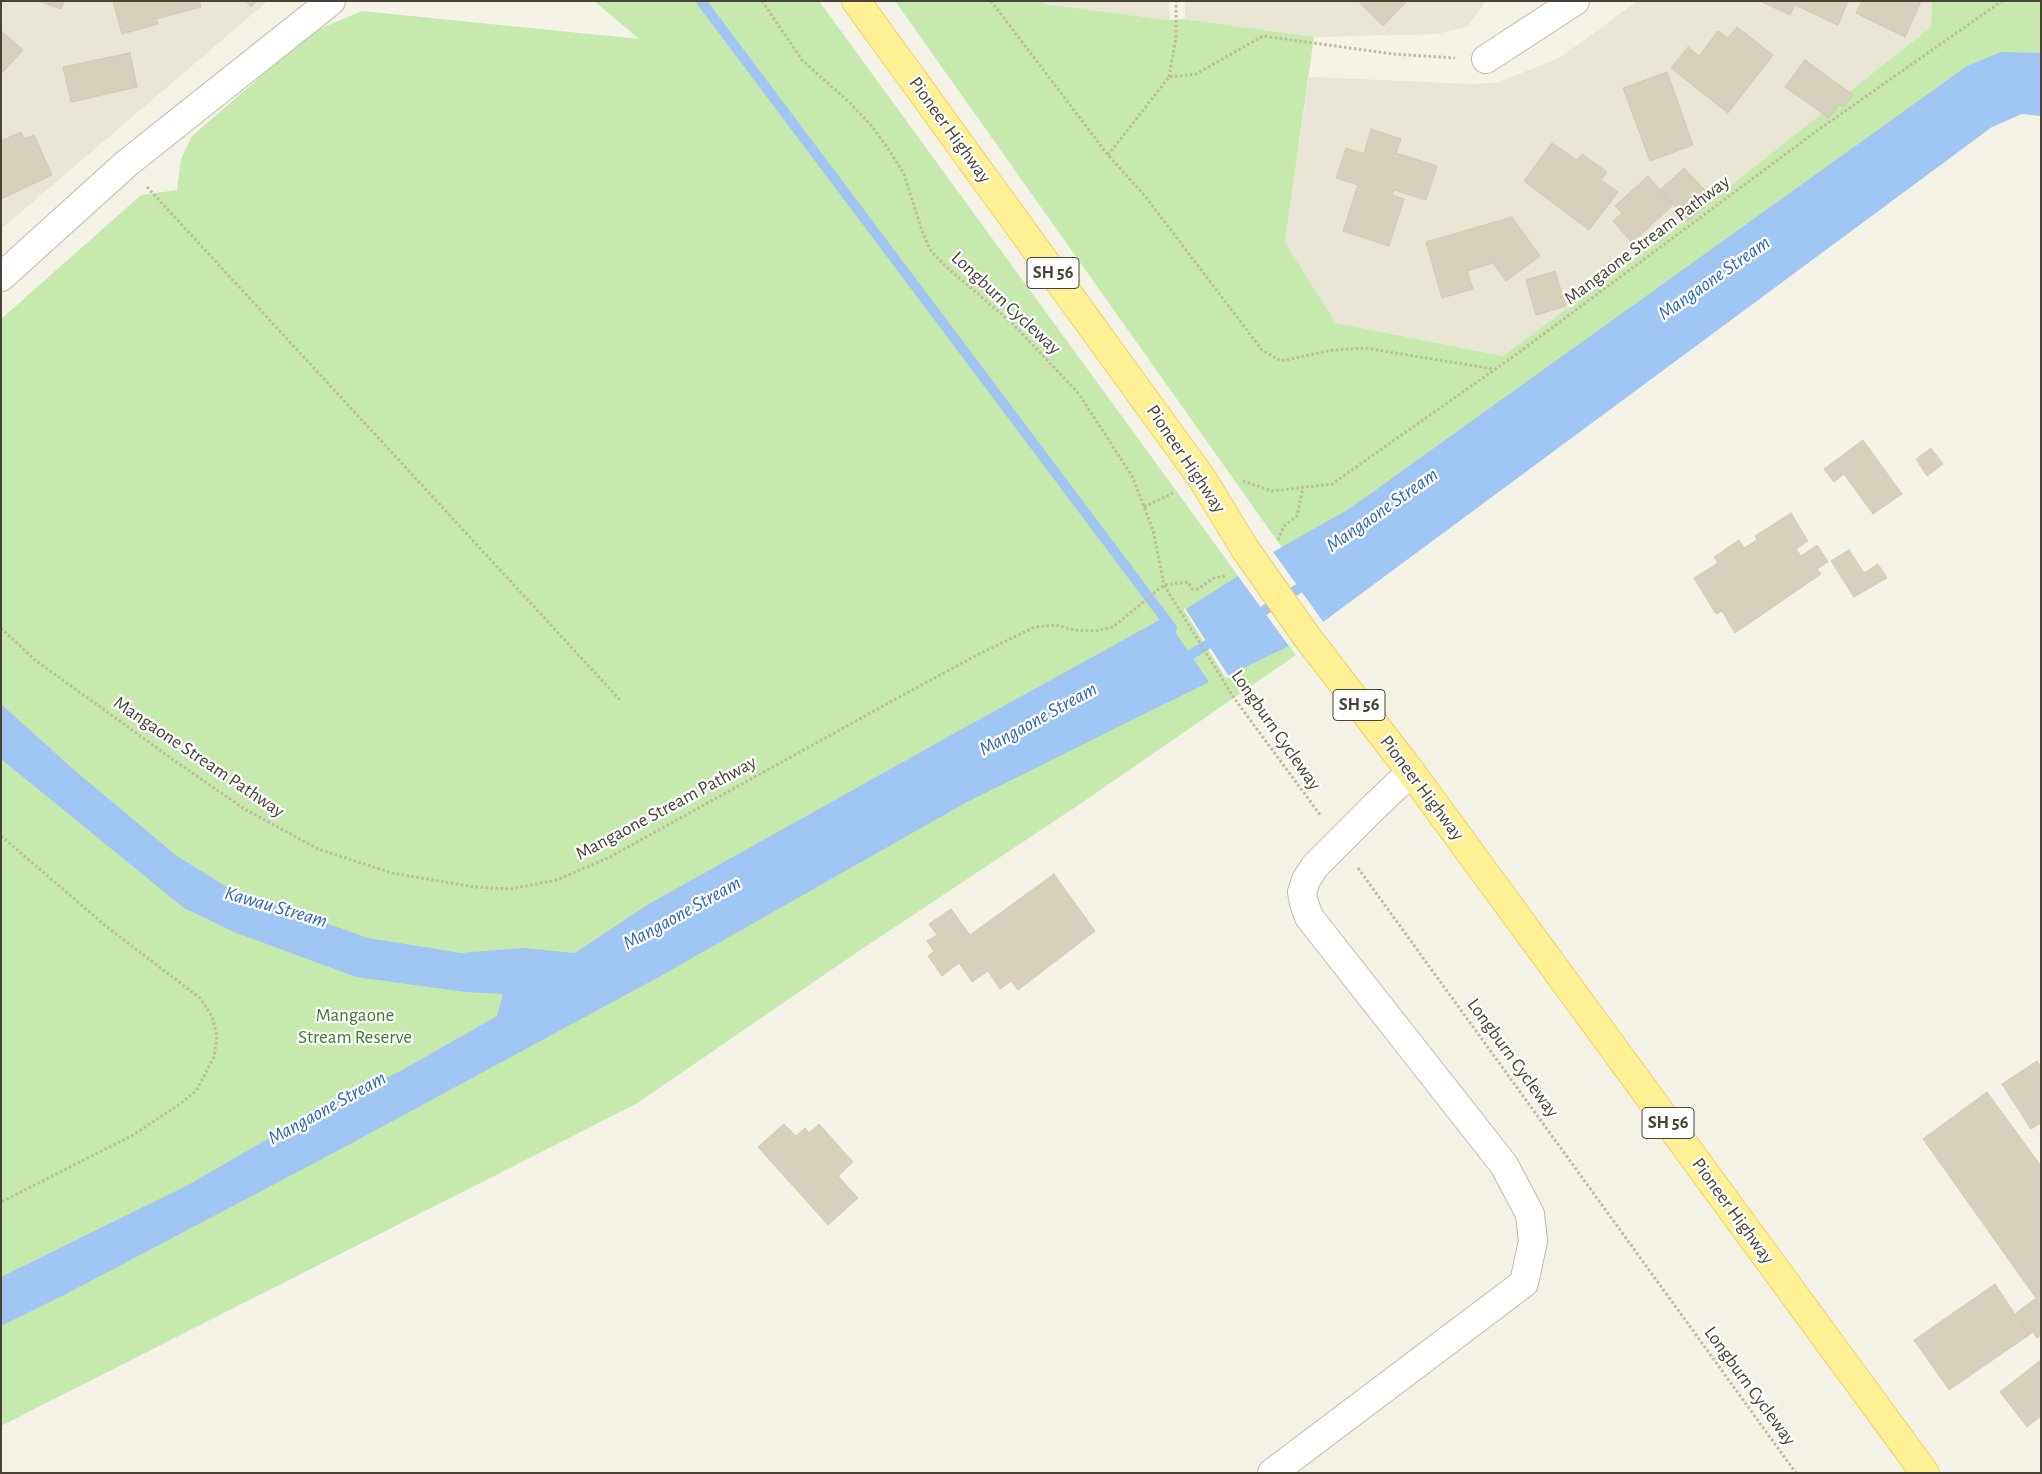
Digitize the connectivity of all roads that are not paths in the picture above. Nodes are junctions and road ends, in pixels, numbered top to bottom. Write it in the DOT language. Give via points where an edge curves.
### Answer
graph roads {
  1 [pos="331,1"];
  2 [pos="856,1"];
  3 [pos="1575,1"];
  4 [pos="1486,59"];
  5 [pos="1,277"];
  6 [pos="1411,772"];
  7 [pos="1272,1473"];
  8 [pos="1924,1473"];
  1 -- 5 [label="street" via="126,164"];
  2 -- 6 [label="main road, Pioneer Highway / SH 56, bridge" via="1203,480 1244,549 1307,637"];
  3 -- 4 [label="street"];
  6 -- 7 [label="street" via="1315,866 1302,892 1309,916 1504,1165 1530,1214 1533,1241 1524,1283"];
  6 -- 8 [label="main road, Pioneer Highway / SH 56"];
}
